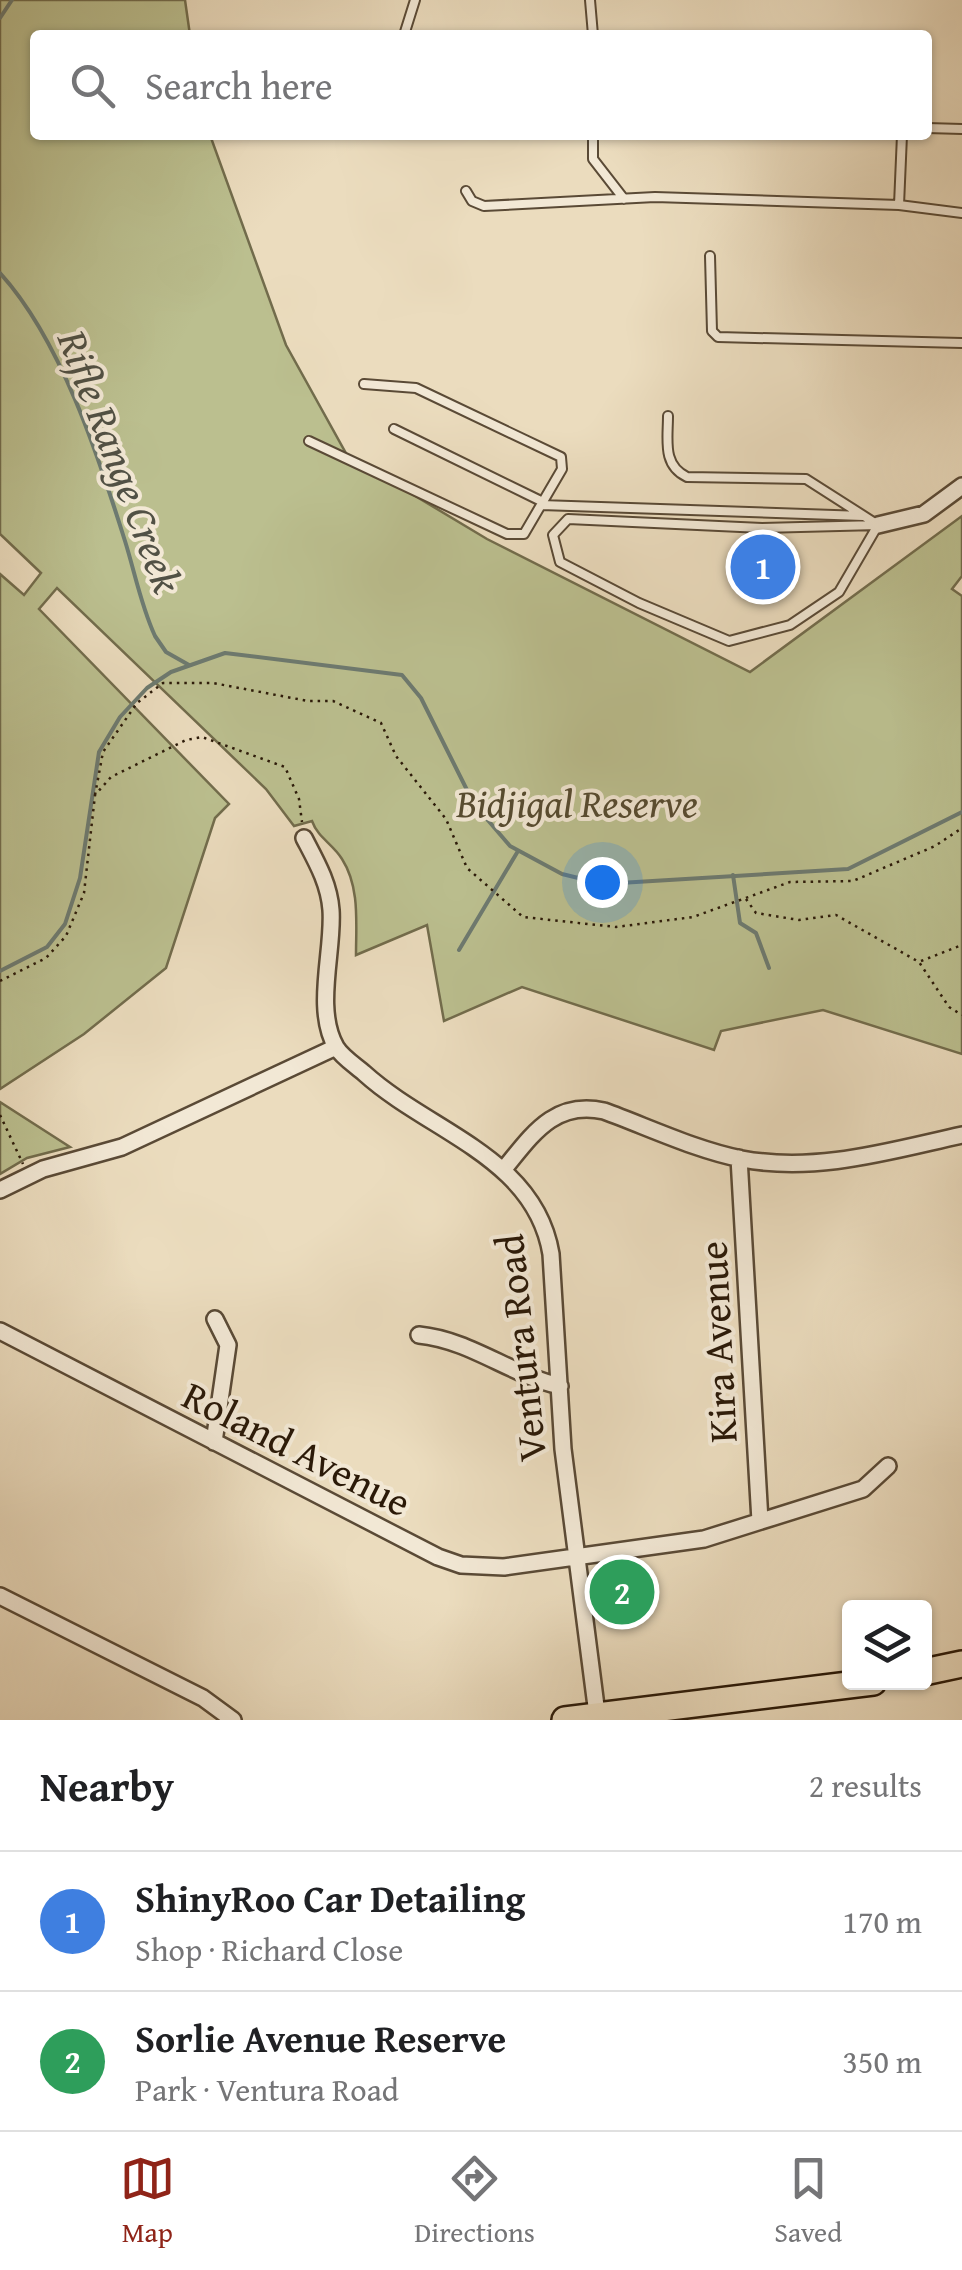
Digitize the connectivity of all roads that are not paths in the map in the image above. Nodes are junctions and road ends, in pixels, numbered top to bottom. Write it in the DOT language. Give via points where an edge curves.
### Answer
graph roads {
  1 [pos="415,0"];
  2 [pos="590,0"];
  3 [pos="406,30"];
  4 [pos="593,30"];
  5 [pos="932,128"];
  6 [pos="962,129"];
  7 [pos="593,140"];
  8 [pos="902,140"];
  9 [pos="466,190"];
  10 [pos="624,199"];
  11 [pos="962,204"];
  12 [pos="899,205"];
  13 [pos="944,210"];
  14 [pos="962,213"];
  15 [pos="710,256"];
  16 [pos="962,344"];
  17 [pos="364,384"];
  18 [pos="668,416"];
  19 [pos="394,429"];
  20 [pos="309,440"];
  21 [pos="962,486"];
  22 [pos="542,503"];
  23 [pos="870,521"];
  24 [pos="304,838"];
  25 [pos="336,1047"];
  26 [pos="962,1135"];
  27 [pos="739,1158"];
  28 [pos="504,1168"];
  29 [pos="0,1190"];
  30 [pos="214,1319"];
  31 [pos="0,1331"];
  32 [pos="419,1334"];
  33 [pos="560,1386"];
  34 [pos="214,1442"];
  35 [pos="888,1466"];
  36 [pos="760,1521"];
  37 [pos="577,1557"];
  38 [pos="0,1596"];
  39 [pos="962,1664"];
  40 [pos="932,1670"];
  41 [pos="842,1686"];
  42 [pos="597,1714"];
  43 [pos="233,1720"];
  44 [pos="565,1720"];
  1 -- 3 [label="lane"];
  2 -- 4 [label="lane"];
  5 -- 6 [label="lane"];
  7 -- 10 [label="lane" via="593,160"];
  8 -- 12 [label="lane"];
  9 -- 10 [label="lane" via="484,206"];
  10 -- 12 [label="lane"];
  11 -- 13 [label="lane"];
  12 -- 13 [label="lane"];
  13 -- 14 [label="lane"];
  15 -- 16 [label="lane" via="712,332 718,337"];
  17 -- 22 [label="lane" via="416,388 562,457"];
  18 -- 23 [label="lane" via="674,471 687,477 806,479"];
  19 -- 22 [label="lane"];
  20 -- 22 [label="lane" via="511,536 523,536"];
  21 -- 23 [label="street" via="924,514"];
  22 -- 23 [label="lane"];
  23 -- 23 [label="lane" via="762,528 568,519 553,536 560,562 729,641 790,625 839,592"];
  24 -- 25 [label="street" via="330,900 328,996"];
  25 -- 28 [label="street, Ventura Road" via="382,1089"];
  25 -- 29 [label="street" via="122,1148 28,1175"];
  26 -- 27 [label="street" via="831,1163"];
  27 -- 28 [label="street" via="581,1108 549,1118"];
  27 -- 36 [label="street, Kira Avenue"];
  28 -- 33 [label="street, Ventura Road" via="537,1208 549,1239"];
  30 -- 34 [label="street" via="228,1345"];
  31 -- 34 [label="street, Roland Avenue"];
  32 -- 33 [label="street" via="450,1339 526,1378"];
  33 -- 37 [label="street, Ventura Road"];
  34 -- 37 [label="street, Roland Avenue" via="438,1557 504,1566"];
  35 -- 36 [label="street, Roland Avenue" via="863,1489"];
  36 -- 37 [label="street, Roland Avenue" via="704,1539"];
  37 -- 42 [label="street, Ventura Road"];
  38 -- 43 [label="street"];
  39 -- 40 [label="main road"];
  41 -- 42 [label="main road"];
  42 -- 44 [label="main road"];
}
